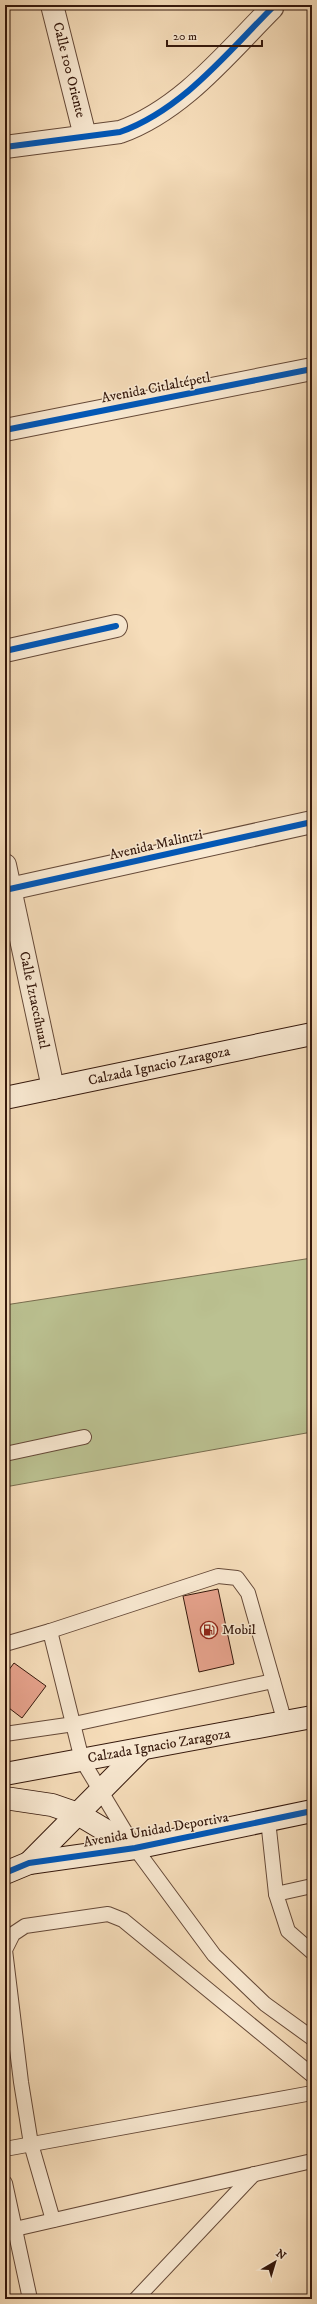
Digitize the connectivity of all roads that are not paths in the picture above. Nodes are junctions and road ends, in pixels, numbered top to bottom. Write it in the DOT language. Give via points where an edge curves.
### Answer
graph roads {
  1 [pos="52,5"];
  2 [pos="272,6"];
  3 [pos="85,136"];
  4 [pos="5,147"];
  5 [pos="312,369"];
  6 [pos="5,430"];
  7 [pos="116,626"];
  8 [pos="5,651"];
  9 [pos="312,822"];
  10 [pos="5,864"];
  11 [pos="8,890"];
  12 [pos="312,1034"];
  13 [pos="53,1088"];
  14 [pos="5,1098"];
  15 [pos="84,1437"];
  16 [pos="5,1454"];
  17 [pos="50,1631"];
  18 [pos="5,1644"];
  19 [pos="273,1681"];
  20 [pos="312,1717"];
  21 [pos="285,1723"];
  22 [pos="74,1724"];
  23 [pos="5,1734"];
  24 [pos="141,1750"];
  25 [pos="82,1760"];
  26 [pos="5,1774"];
  27 [pos="101,1789"];
  28 [pos="5,1798"];
  29 [pos="312,1811"];
  30 [pos="78,1814"];
  31 [pos="268,1820"];
  32 [pos="135,1848"];
  33 [pos="29,1863"];
  34 [pos="5,1873"];
  35 [pos="312,1886"];
  36 [pos="276,1894"];
  37 [pos="312,1952"];
  38 [pos="312,2038"];
  39 [pos="312,2075"];
  40 [pos="312,2093"];
  41 [pos="31,2144"];
  42 [pos="5,2149"];
  43 [pos="312,2161"];
  44 [pos="254,2174"];
  45 [pos="5,2183"];
  46 [pos="54,2220"];
  47 [pos="15,2229"];
  48 [pos="30,2299"];
  49 [pos="136,2299"];
  1 -- 3 [label="street, Calle 100 Oriente"];
  2 -- 3 [label="street" via="197,84 149,118 120,132"];
  3 -- 4 [label="street"];
  5 -- 6 [label="street, Avenida Citlaltépetl"];
  7 -- 8 [label="street"];
  9 -- 11 [label="street, Avenida Malintzi"];
  10 -- 11 [label="street, Calle Iztaccíhuatl"];
  11 -- 13 [label="street, Calle Iztaccíhuatl"];
  12 -- 13 [label="street, Calzada Ignacio Zaragoza"];
  13 -- 14 [label="street, Calzada Ignacio Zaragoza"];
  15 -- 16 [label="lane"];
  17 -- 18 [label="lane"];
  17 -- 19 [label="lane" via="218,1576 237,1578 248,1593"];
  17 -- 22 [label="lane"];
  19 -- 21 [label="lane"];
  19 -- 22 [label="lane"];
  20 -- 21 [label="street, Calzada Ignacio Zaragoza"];
  21 -- 24 [label="street, Calzada Ignacio Zaragoza"];
  22 -- 23 [label="lane"];
  22 -- 25 [label="lane"];
  24 -- 25 [label="street, Calzada Ignacio Zaragoza"];
  24 -- 27 [label="street, Avenida Unidad Deportiva"];
  25 -- 26 [label="street, Calzada Ignacio Zaragoza"];
  25 -- 27 [label="lane"];
  27 -- 30 [label="street, Avenida Unidad Deportiva"];
  27 -- 32 [label="lane"];
  28 -- 30 [label="street" via="52,1805"];
  29 -- 31 [label="street, Avenida Unidad Deportiva"];
  30 -- 32 [label="street"];
  30 -- 33 [label="street, Avenida Unidad Deportiva"];
  31 -- 32 [label="street, Avenida Unidad Deportiva"];
  31 -- 36 [label="lane"];
  32 -- 33 [label="street, Avenida Unidad Deportiva"];
  32 -- 38 [label="lane" via="214,1955 265,2004"];
  33 -- 34 [label="street, Avenida Unidad Deportiva"];
  35 -- 36 [label="lane"];
  36 -- 37 [label="lane" via="288,1931"];
  39 -- 41 [label="lane" via="123,1920 108,1914 25,1926 13,1934 5,1950"];
  40 -- 41 [label="lane"];
  41 -- 42 [label="lane"];
  41 -- 46 [label="lane"];
  43 -- 44 [label="lane"];
  44 -- 46 [label="lane"];
  44 -- 49 [label="lane"];
  45 -- 47 [label="lane"];
  46 -- 47 [label="lane"];
  47 -- 48 [label="lane"];
}
